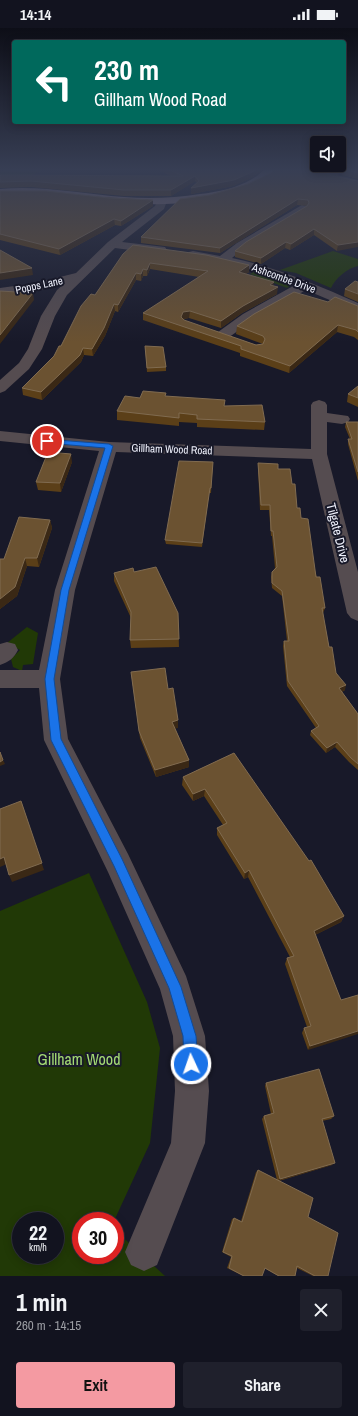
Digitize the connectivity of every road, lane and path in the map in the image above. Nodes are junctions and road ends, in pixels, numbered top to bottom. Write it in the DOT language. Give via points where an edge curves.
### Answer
graph roads {
  1 [pos="135,226"];
  2 [pos="274,226"];
  3 [pos="112,244"];
  4 [pos="223,259"];
  5 [pos="77,276"];
  6 [pos="304,285"];
  7 [pos="0,292"];
  8 [pos="358,308"];
  9 [pos="210,330"];
  10 [pos="0,388"];
  11 [pos="342,419"];
  12 [pos="0,436"];
  13 [pos="109,446"];
  14 [pos="318,454"];
  15 [pos="358,613"];
  16 [pos="0,678"];
  17 [pos="49,679"];
  18 [pos="144,1252"];
  1 -- 3 [label="street"];
  2 -- 4 [label="street" via="241,245"];
  3 -- 4 [label="street, Ashcombe Drive"];
  3 -- 5 [label="street"];
  4 -- 6 [label="street, Ashcombe Drive" via="259,268"];
  5 -- 7 [label="street, Popps Lane" via="37,287"];
  5 -- 10 [label="street" via="62,292 48,316 35,349 24,366"];
  6 -- 8 [label="street, Ashcombe Drive"];
  6 -- 9 [label="street" via="248,317 230,337"];
  11 -- 14 [label="street, Tilgate Drive" via="319,411"];
  12 -- 13 [label="street, Gillham Wood Road"];
  13 -- 14 [label="street, Gillham Wood Road"];
  13 -- 17 [label="street" via="65,590"];
  14 -- 15 [label="street, Tilgate Drive"];
  16 -- 17 [label="street"];
  17 -- 18 [label="street" via="56,740 118,862 175,987 189,1036 192,1091 188,1143"];
}
